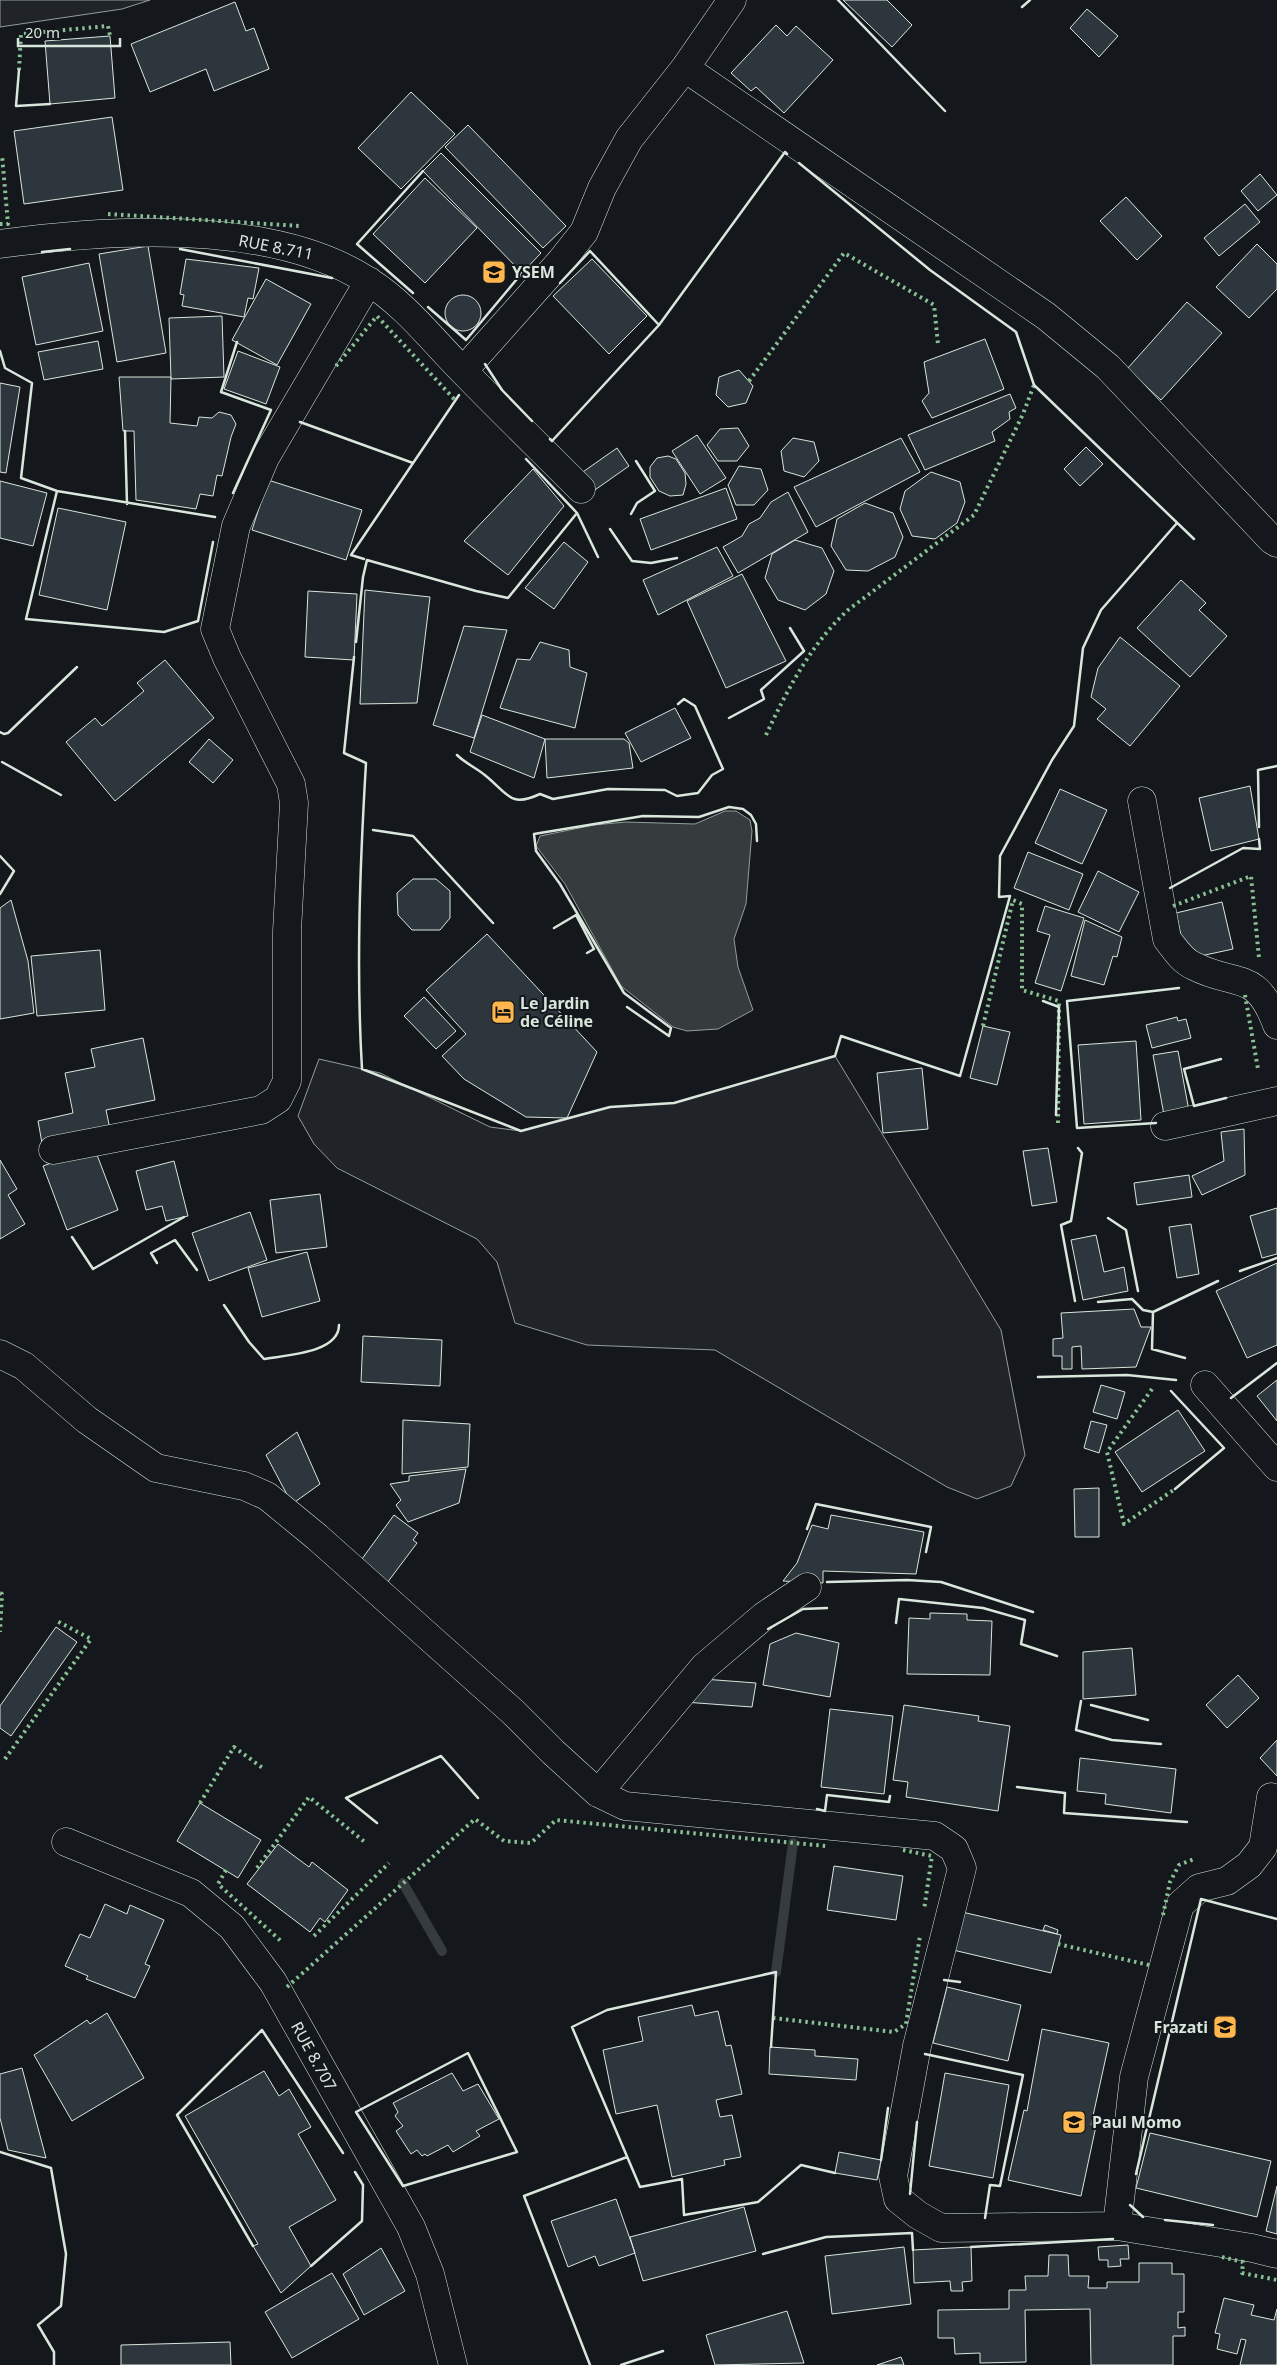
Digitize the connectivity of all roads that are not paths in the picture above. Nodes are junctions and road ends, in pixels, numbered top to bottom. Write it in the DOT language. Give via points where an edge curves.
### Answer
graph roads {
  1 [pos="732,0"];
  2 [pos="685,68"];
  3 [pos="0,244"];
  4 [pos="369,281"];
  5 [pos="463,371"];
  6 [pos="581,489"];
  7 [pos="1277,543"];
  8 [pos="1142,801"];
  9 [pos="1277,1025"];
  10 [pos="1277,1101"];
  11 [pos="1165,1126"];
  12 [pos="53,1150"];
  13 [pos="0,1354"];
  14 [pos="1205,1386"];
  15 [pos="1277,1466"];
  16 [pos="807,1587"];
  17 [pos="598,1793"];
  18 [pos="1270,1797"];
  19 [pos="66,1842"];
  20 [pos="1116,2226"];
  21 [pos="1277,2254"];
  22 [pos="453,2365"];
  1 -- 2 [label="street"];
  2 -- 5 [label="street" via="629,139 602,188 584,232"];
  2 -- 7 [label="street" via="1046,316 1108,367"];
  3 -- 4 [label="street, RUE 8.711" via="58,236 190,233 270,243 319,255"];
  4 -- 5 [label="street, RUE 8.711" via="407,312"];
  4 -- 12 [label="street" via="266,458 236,526 215,629 291,784 294,803 286,931 287,1081 278,1099 261,1110"];
  5 -- 6 [label="street, RUE 8.711"];
  8 -- 9 [label="street" via="1167,939 1192,966 1243,981 1259,991 1271,1008"];
  10 -- 11 [label="street"];
  13 -- 17 [label="street" via="24,1366 87,1420 156,1468 244,1486 267,1496 513,1712"];
  14 -- 15 [label="street"];
  16 -- 17 [label="street" via="764,1616 704,1667"];
  17 -- 20 [label="street" via="625,1806 936,1836 954,1849 962,1868 917,2046 894,2176 898,2199 918,2216 941,2228"];
  18 -- 20 [label="street" via="1263,1847 1249,1865 1227,1881 1200,1888 1180,1905 1134,2077"];
  19 -- 22 [label="street, RUE 8.707" via="191,1893 232,1927 273,1982 411,2227 430,2274"];
  20 -- 21 [label="street"];
}
